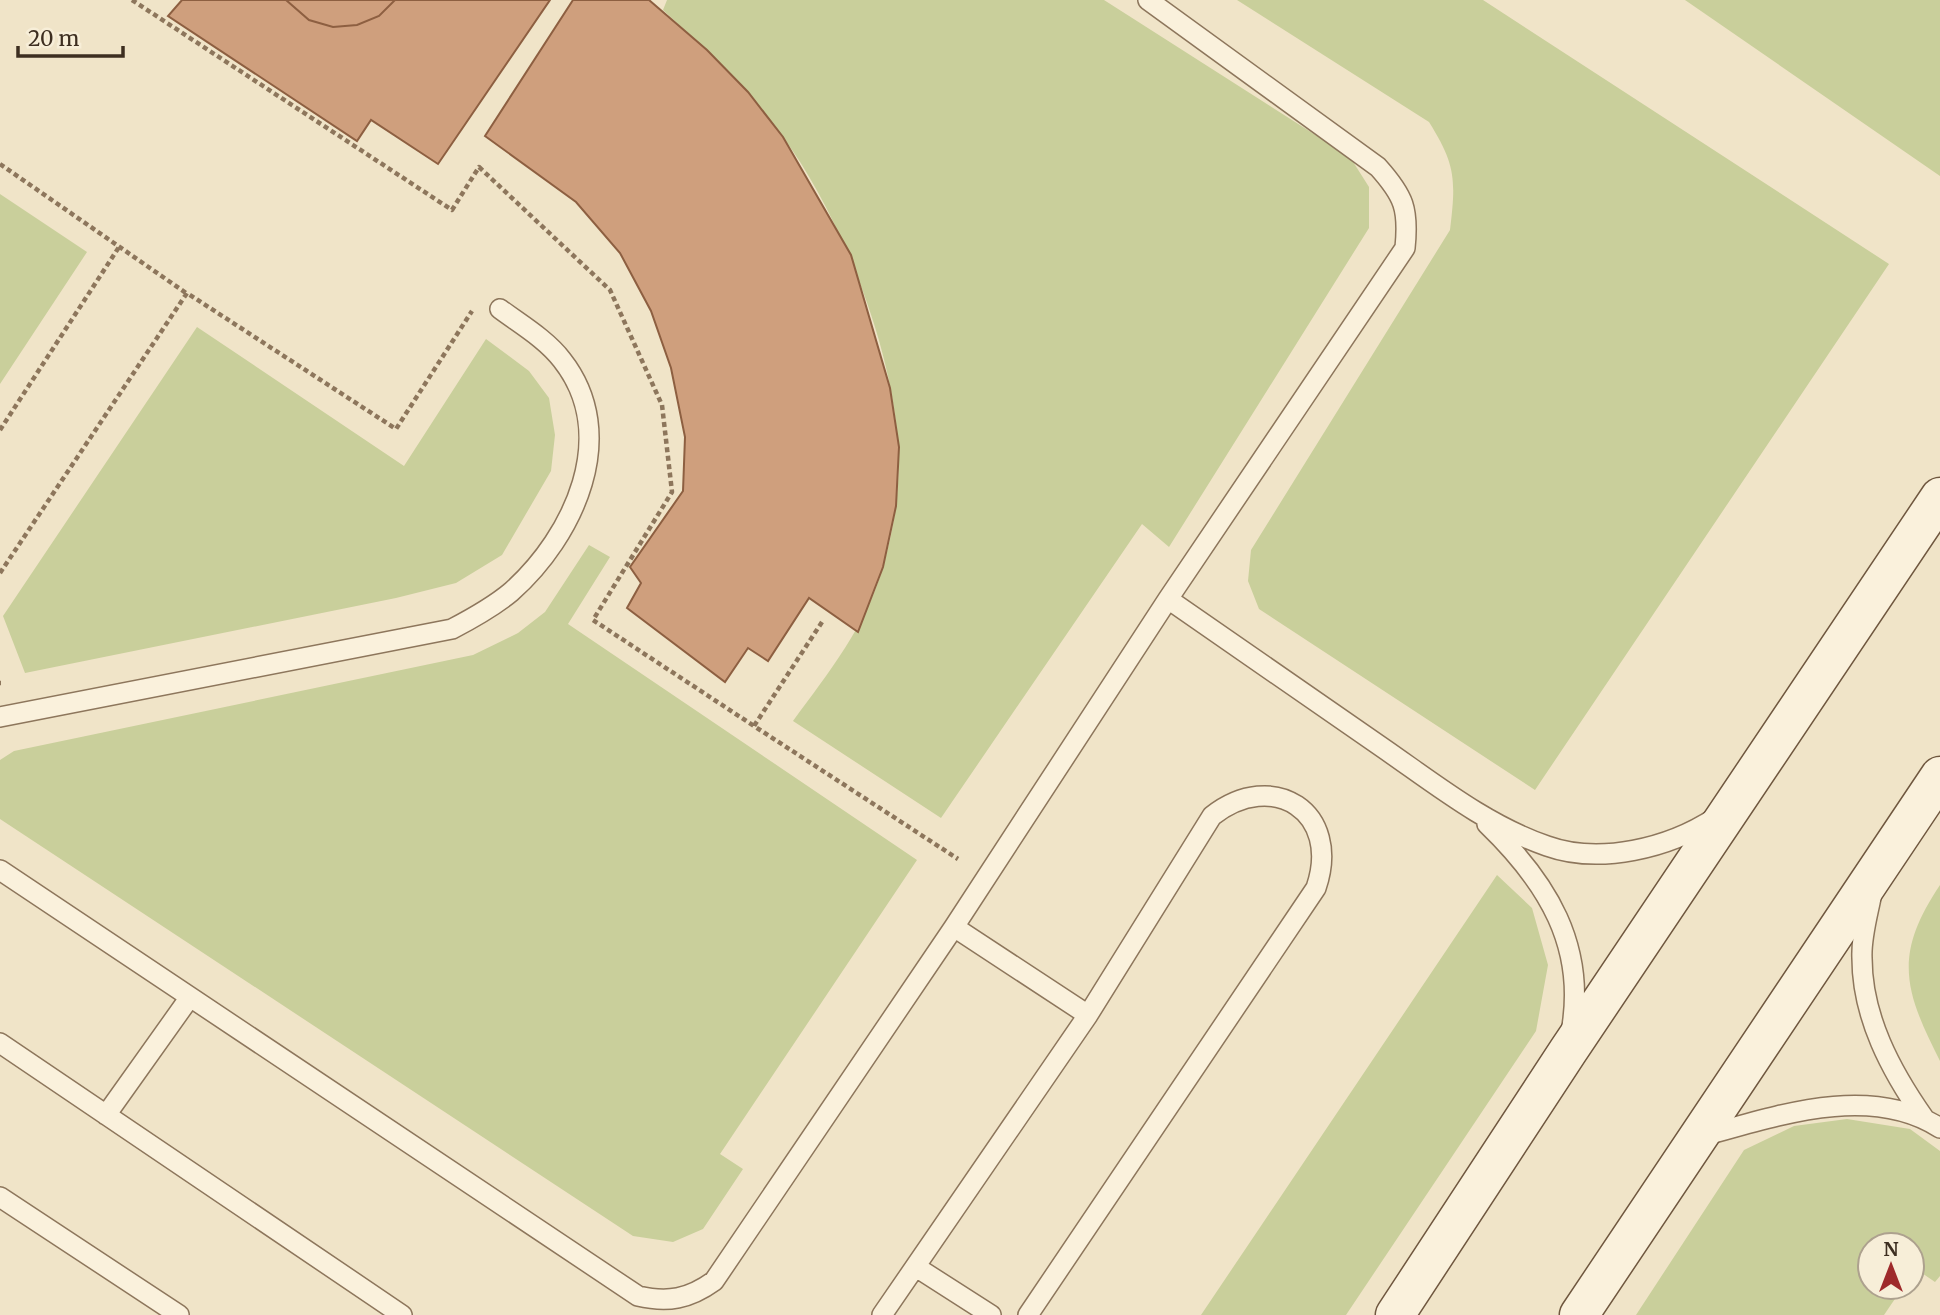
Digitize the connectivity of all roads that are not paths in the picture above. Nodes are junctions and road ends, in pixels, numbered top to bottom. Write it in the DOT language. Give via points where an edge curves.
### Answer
graph roads {
  1 [pos="1148,0"];
  2 [pos="499,309"];
  3 [pos="1940,497"];
  4 [pos="1168,599"];
  5 [pos="0,717"];
  6 [pos="1940,776"];
  7 [pos="1734,806"];
  8 [pos="1474,811"];
  9 [pos="0,870"];
  10 [pos="1875,874"];
  11 [pos="954,927"];
  12 [pos="190,997"];
  13 [pos="1087,1015"];
  14 [pos="0,1043"];
  15 [pos="1568,1051"];
  16 [pos="106,1115"];
  17 [pos="1932,1123"];
  18 [pos="1695,1138"];
  19 [pos="0,1197"];
  20 [pos="916,1267"];
  21 [pos="179,1315"];
  22 [pos="402,1315"];
  23 [pos="882,1315"];
  24 [pos="991,1315"];
  25 [pos="1028,1315"];
  26 [pos="1395,1315"];
  27 [pos="1578,1315"];
  1 -- 4 [label="lane" via="1378,167 1398,189 1408,218 1405,248"];
  2 -- 5 [label="lane" via="562,360 580,393 589,431 588,470 576,506 535,567 511,592 452,629"];
  3 -- 7 [label="street"];
  4 -- 8 [label="lane"];
  4 -- 11 [label="lane"];
  6 -- 10 [label="street"];
  7 -- 8 [label="lane" via="1665,843 1627,852 1587,853 1549,847"];
  7 -- 15 [label="street"];
  8 -- 15 [label="lane" via="1530,869 1566,936 1574,974 1575,1013"];
  9 -- 12 [label="lane"];
  10 -- 17 [label="lane" via="1861,956 1866,997 1894,1072"];
  10 -- 18 [label="street"];
  11 -- 12 [label="lane" via="714,1281 678,1300 657,1301 620,1286"];
  11 -- 13 [label="lane"];
  12 -- 16 [label="lane"];
  13 -- 20 [label="lane"];
  13 -- 25 [label="lane" via="1212,817 1230,802 1252,794 1275,796 1296,806 1313,822 1322,843 1323,866 1316,887"];
  14 -- 16 [label="lane"];
  15 -- 26 [label="street"];
  16 -- 22 [label="lane"];
  17 -- 18 [label="lane" via="1871,1108 1831,1106"];
  18 -- 27 [label="street"];
  19 -- 21 [label="lane"];
  20 -- 23 [label="lane"];
  20 -- 24 [label="lane"];
}
